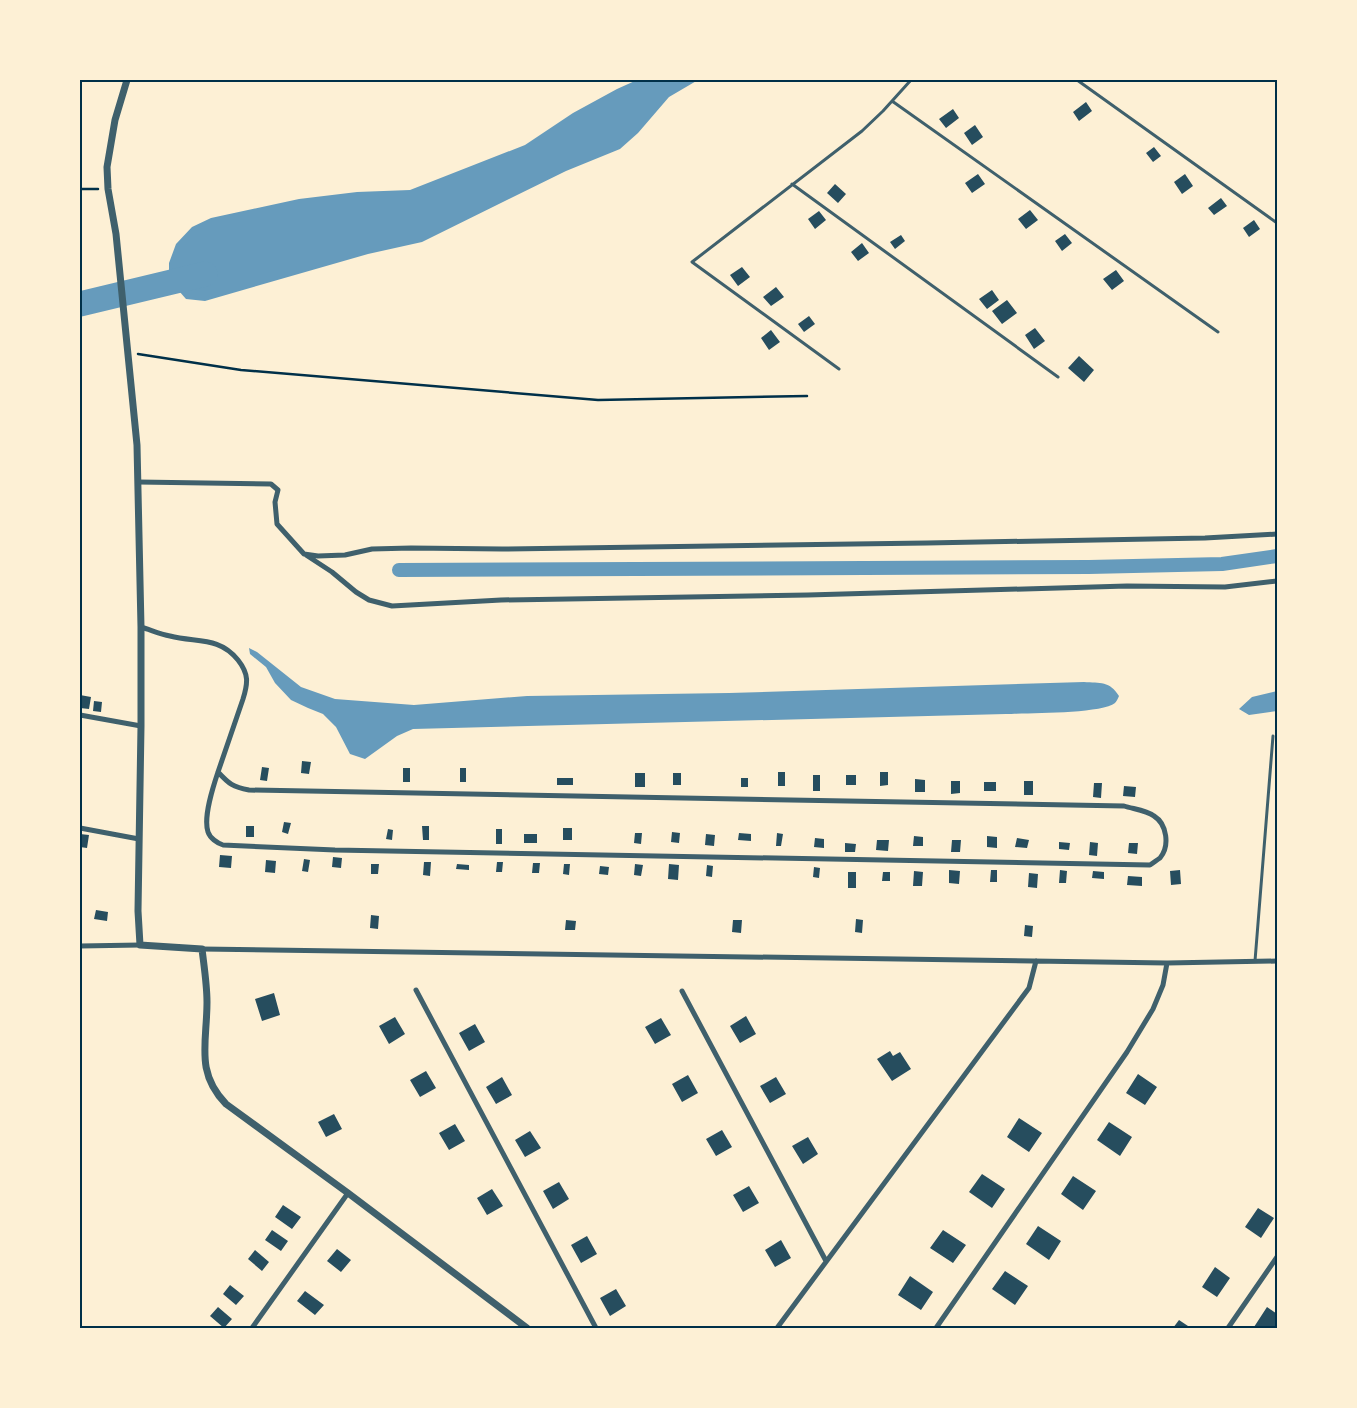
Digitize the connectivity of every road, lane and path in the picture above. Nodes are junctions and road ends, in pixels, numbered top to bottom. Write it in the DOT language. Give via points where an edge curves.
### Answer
graph roads {
  1 [pos="127,80"];
  2 [pos="911,80"];
  3 [pos="1077,80"];
  4 [pos="892,101"];
  5 [pos="792,184"];
  6 [pos="108,189"];
  7 [pos="80,190"];
  8 [pos="1277,223"];
  9 [pos="1218,332"];
  10 [pos="129,353"];
  11 [pos="839,369"];
  12 [pos="1058,377"];
  13 [pos="807,396"];
  14 [pos="138,482"];
  15 [pos="1277,534"];
  16 [pos="304,554"];
  17 [pos="1277,581"];
  18 [pos="141,627"];
  19 [pos="80,715"];
  20 [pos="141,726"];
  21 [pos="1274,736"];
  22 [pos="218,772"];
  23 [pos="80,828"];
  24 [pos="139,839"];
  25 [pos="140,945"];
  26 [pos="80,946"];
  27 [pos="202,948"];
  28 [pos="1036,961"];
  29 [pos="1255,961"];
  30 [pos="1277,962"];
  31 [pos="1166,963"];
  32 [pos="416,990"];
  33 [pos="682,992"];
  34 [pos="348,1193"];
  35 [pos="1277,1257"];
  36 [pos="826,1261"];
  37 [pos="252,1328"];
  38 [pos="527,1328"];
  39 [pos="596,1328"];
  40 [pos="777,1328"];
  41 [pos="936,1328"];
  42 [pos="1228,1328"];
  1 -- 6 [label="street" via="107,167"];
  2 -- 4 [label="lane"];
  3 -- 8 [label="lane"];
  4 -- 5 [label="lane" via="862,131"];
  4 -- 9 [label="lane"];
  5 -- 11 [label="lane" via="692,262"];
  5 -- 12 [label="lane"];
  6 -- 7 [label="path"];
  6 -- 10 [label="street"];
  10 -- 13 [label="path" via="242,370 598,400"];
  10 -- 14 [label="street"];
  14 -- 16 [label="street" via="272,484 278,490 275,502 277,524"];
  14 -- 18 [label="street"];
  15 -- 16 [label="street" via="928,543 411,548 372,549 345,555"];
  16 -- 17 [label="street" via="369,600 392,606 501,600 1127,586 1225,587"];
  18 -- 20 [label="street"];
  18 -- 22 [label="street" via="172,637 220,645 232,652 247,674 246,690"];
  19 -- 20 [label="street"];
  20 -- 24 [label="street"];
  21 -- 29 [label="lane"];
  22 -- 22 [label="street" via="229,784 249,790 1124,806 1153,814 1166,833 1161,857 1150,865 335,850 222,845 208,833 207,824 208,807"];
  23 -- 24 [label="street"];
  24 -- 25 [label="street"];
  25 -- 26 [label="street"];
  25 -- 27 [label="street"];
  27 -- 28 [label="street"];
  27 -- 34 [label="street" via="207,1003 204,1058 213,1088 226,1104"];
  28 -- 31 [label="street"];
  28 -- 36 [label="street" via="1029,988"];
  29 -- 30 [label="street"];
  29 -- 31 [label="street"];
  31 -- 41 [label="street" via="1163,985 1153,1009 1127,1052"];
  32 -- 39 [label="street"];
  33 -- 36 [label="street"];
  34 -- 37 [label="street"];
  34 -- 38 [label="street"];
  35 -- 42 [label="street"];
  36 -- 40 [label="street"];
}
